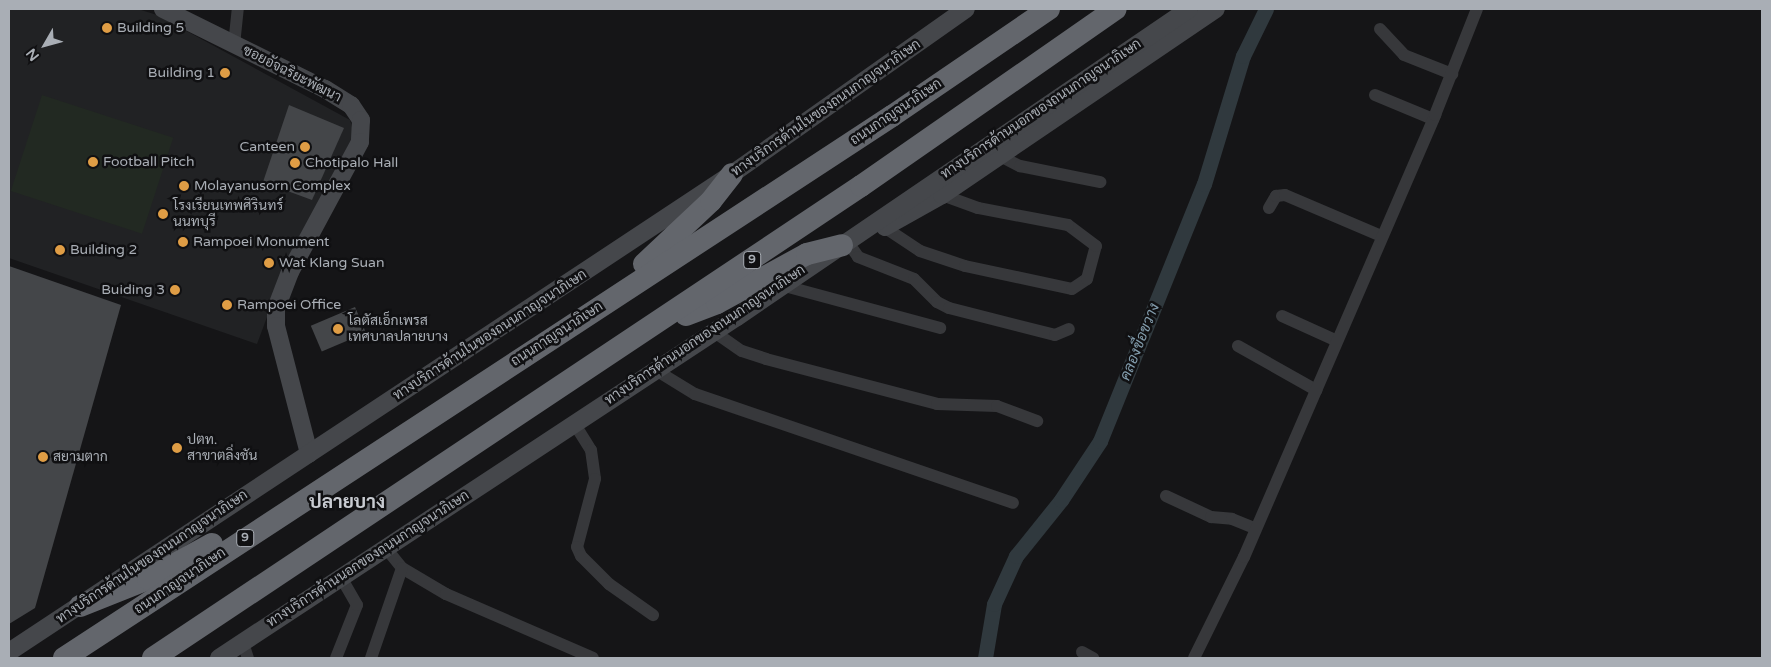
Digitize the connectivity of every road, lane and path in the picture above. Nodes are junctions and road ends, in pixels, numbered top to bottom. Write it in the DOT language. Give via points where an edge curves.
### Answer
graph roads {
  1 [pos="163,9"];
  2 [pos="238,9"];
  3 [pos="966,9"];
  4 [pos="1049,9"];
  5 [pos="1116,9"];
  6 [pos="1189,9"];
  7 [pos="1216,9"];
  8 [pos="1477,9"];
  9 [pos="1380,30"];
  10 [pos="234,45"];
  11 [pos="1452,74"];
  12 [pos="1375,95"];
  13 [pos="1433,119"];
  14 [pos="998,155"];
  15 [pos="732,174"];
  16 [pos="1100,182"];
  17 [pos="942,194"];
  18 [pos="1269,208"];
  19 [pos="884,228"];
  20 [pos="1381,236"];
  21 [pos="850,239"];
  22 [pos="781,285"];
  23 [pos="600,305"];
  24 [pos="1282,316"];
  25 [pos="654,326"];
  26 [pos="940,328"];
  27 [pos="1069,329"];
  28 [pos="713,331"];
  29 [pos="1337,341"];
  30 [pos="1238,346"];
  31 [pos="654,370"];
  32 [pos="1316,390"];
  33 [pos="1037,421"];
  34 [pos="574,423"];
  35 [pos="309,454"];
  36 [pos="1166,496"];
  37 [pos="1013,503"];
  38 [pos="290,508"];
  39 [pos="1254,528"];
  40 [pos="385,547"];
  41 [pos="402,568"];
  42 [pos="341,577"];
  43 [pos="80,606"];
  44 [pos="653,615"];
  45 [pos="196,631"];
  46 [pos="245,651"];
  47 [pos="9,652"];
  48 [pos="64,658"];
  49 [pos="153,658"];
  50 [pos="168,658"];
  51 [pos="219,658"];
  52 [pos="336,658"];
  53 [pos="371,658"];
  54 [pos="593,658"];
  55 [pos="1194,658"];
  1 -- 10 [label="main road, ซอยอัจฉริยะพัฒนา"];
  2 -- 10 [label="street"];
  3 -- 15 [label="main road, ทางบริการด้านในของถนนกาญจนาภิเษก"];
  4 -- 23 [label="highway, ถนนกาญจนาภิเษก / 9" via="892,116"];
  5 -- 25 [label="highway, 9"];
  6 -- 21 [label="main road, ทางบริการด้านนอกของถนนกาญจนาภิเษก"];
  7 -- 14 [label="main road"];
  8 -- 11 [label="street"];
  9 -- 11 [label="street" via="1404,55"];
  10 -- 35 [label="main road, ซอยอัจฉริยะพัฒนา" via="351,105 363,126 360,142 287,279 276,308 276,326"];
  11 -- 13 [label="street"];
  12 -- 13 [label="street"];
  13 -- 20 [label="street"];
  14 -- 16 [label="street" via="1020,166"];
  14 -- 17 [label="main road"];
  15 -- 23 [label="highway" via="711,201"];
  15 -- 35 [label="main road, ทางบริการด้านในของถนนกาญจนาภิเษก"];
  17 -- 19 [label="main road"];
  17 -- 19 [label="street" via="978,208 1068,225 1096,246 1087,279 1072,289 965,266 920,251"];
  18 -- 20 [label="street" via="1276,196 1285,195"];
  19 -- 21 [label="main road"];
  20 -- 29 [label="street"];
  21 -- 22 [label="main road, ทางบริการด้านนอกของถนนกาญจนาภิเษก"];
  21 -- 25 [label="highway" via="807,254 717,303"];
  21 -- 27 [label="street" via="858,257 914,279 937,302 949,308 1055,335"];
  22 -- 26 [label="street"];
  22 -- 28 [label="main road, ทางบริการด้านนอกของถนนกาญจนาภิเษก"];
  23 -- 38 [label="highway, ถนนกาญจนาภิเษก / 9"];
  24 -- 29 [label="street"];
  25 -- 45 [label="highway, 9"];
  28 -- 31 [label="main road, ทางบริการด้านนอกของถนนกาญจนาภิเษก"];
  28 -- 33 [label="street" via="742,351 766,360 937,404 997,406"];
  29 -- 32 [label="street"];
  30 -- 32 [label="street"];
  31 -- 34 [label="main road, ทางบริการด้านนอกของถนนกาญจนาภิเษก"];
  31 -- 37 [label="street" via="695,394"];
  32 -- 39 [label="street"];
  34 -- 40 [label="main road, ทางบริการด้านนอกของถนนกาญจนาภิเษก"];
  34 -- 44 [label="street" via="590,450 595,479 577,547 581,556 609,584"];
  35 -- 43 [label="main road, ทางบริการด้านในของถนนกาญจนาภิเษก"];
  36 -- 39 [label="street" via="1211,517 1232,519"];
  38 -- 43 [label="highway" via="244,526 148,579"];
  38 -- 48 [label="highway, ถนนกาญจนาภิเษก / 9"];
  39 -- 55 [label="street" via="1244,557"];
  40 -- 41 [label="street"];
  40 -- 42 [label="main road, ทางบริการด้านนอกของถนนกาญจนาภิเษก"];
  41 -- 53 [label="street"];
  41 -- 54 [label="street" via="446,594"];
  42 -- 46 [label="main road, ทางบริการด้านนอกของถนนกาญจนาภิเษก"];
  42 -- 52 [label="street" via="357,605"];
  43 -- 47 [label="main road, ทางบริการด้านในของถนนกาญจนาภิเษก"];
  45 -- 49 [label="highway, 9"];
  45 -- 50 [label="highway"];
  46 -- 51 [label="main road, ทางบริการด้านนอกของถนนกาญจนาภิเษก"];
}
